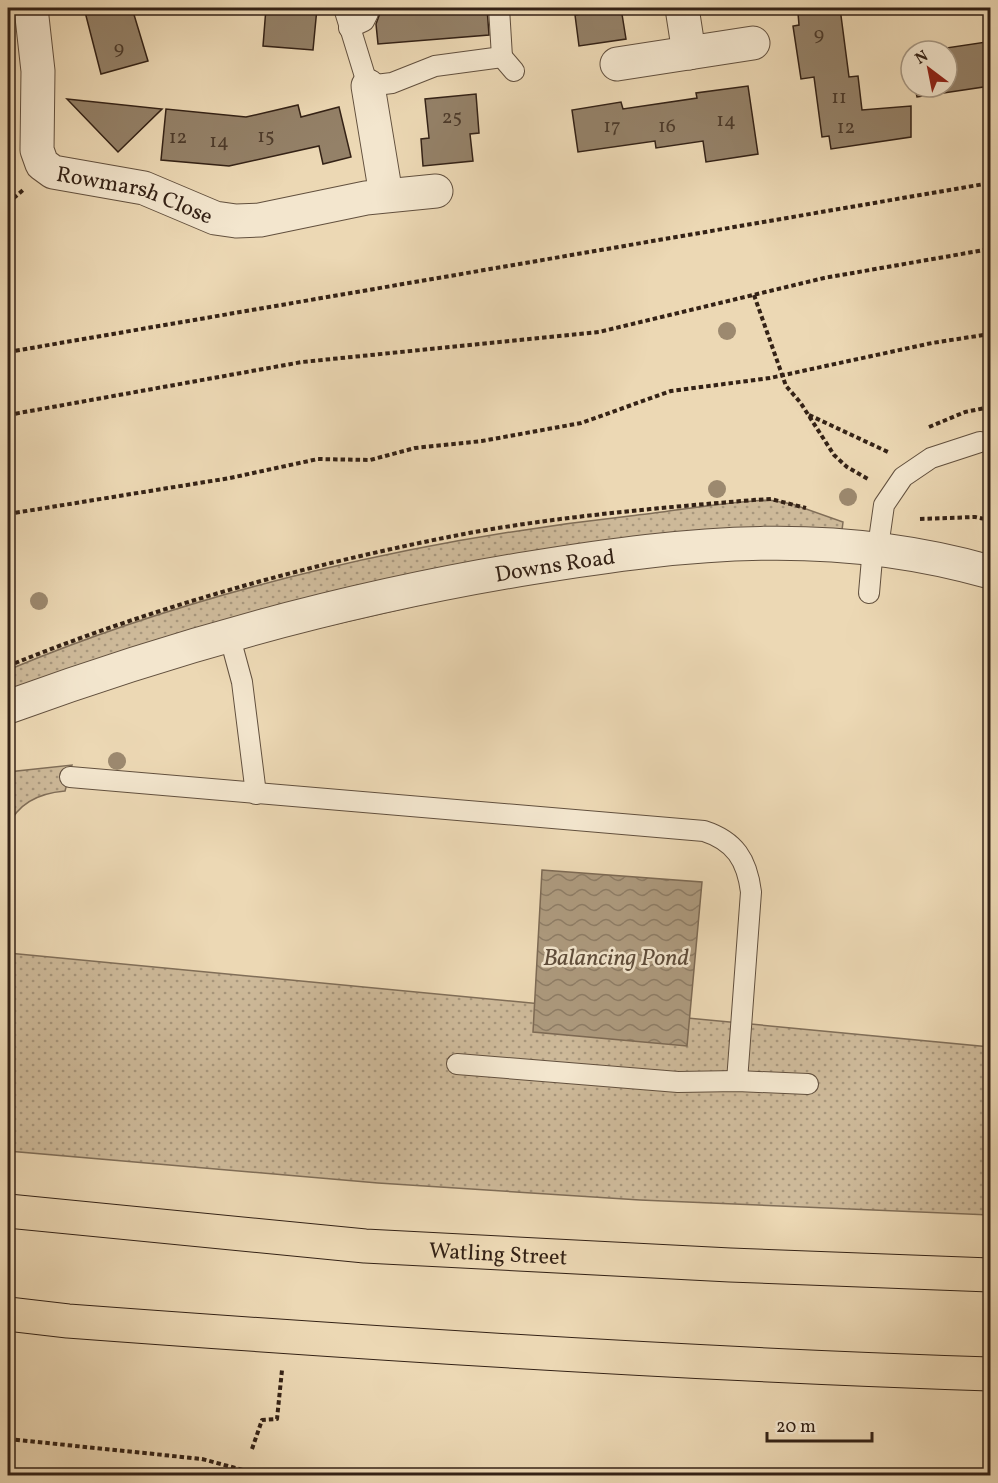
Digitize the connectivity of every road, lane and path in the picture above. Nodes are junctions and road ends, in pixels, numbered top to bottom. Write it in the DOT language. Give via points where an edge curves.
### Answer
graph roads {
  1 [pos="31,8"];
  2 [pos="344,8"];
  3 [pos="499,8"];
  4 [pos="682,8"];
  5 [pos="368,13"];
  6 [pos="349,28"];
  7 [pos="753,43"];
  8 [pos="690,53"];
  9 [pos="616,64"];
  10 [pos="368,86"];
  11 [pos="990,183"];
  12 [pos="436,191"];
  13 [pos="386,195"];
  14 [pos="990,249"];
  15 [pos="754,295"];
  16 [pos="990,334"];
  17 [pos="8,352"];
  18 [pos="783,376"];
  19 [pos="8,415"];
  20 [pos="808,415"];
  21 [pos="980,442"];
  22 [pos="888,452"];
  23 [pos="868,480"];
  24 [pos="8,514"];
  25 [pos="875,547"];
  26 [pos="990,572"];
  27 [pos="869,593"];
  28 [pos="229,634"];
  29 [pos="8,707"];
  30 [pos="70,777"];
  31 [pos="256,794"];
  32 [pos="457,1064"];
  33 [pos="737,1081"];
  34 [pos="808,1084"];
  35 [pos="8,1211"];
  36 [pos="990,1275"];
  37 [pos="8,1314"];
  38 [pos="285,1337"];
  39 [pos="990,1374"];
  40 [pos="8,1439"];
  41 [pos="252,1449"];
  42 [pos="252,1476"];
  1 -- 13 [label="street, Rowmarsh Close" via="39,71 37,150 47,169 154,190 216,218 237,221"];
  2 -- 6 [label="lane"];
  3 -- 10 [label="lane" via="508,64 435,66 392,83"];
  4 -- 8 [label="street"];
  5 -- 6 [label="lane" via="364,21"];
  6 -- 10 [label="lane"];
  7 -- 8 [label="street"];
  8 -- 9 [label="street"];
  10 -- 13 [label="street"];
  11 -- 17 [label="path"];
  12 -- 13 [label="street, Rowmarsh Close"];
  14 -- 15 [label="path" via="824,278"];
  15 -- 18 [label="path"];
  15 -- 19 [label="path" via="599,332 302,362"];
  16 -- 18 [label="path"];
  18 -- 20 [label="path"];
  18 -- 24 [label="path" via="671,391 581,423 493,439 415,448 370,460 318,459 230,478"];
  20 -- 22 [label="path"];
  20 -- 23 [label="path" via="834,455"];
  21 -- 25 [label="lane" via="931,458 903,477 884,505"];
  25 -- 26 [label="street, Downs Road" via="934,556"];
  25 -- 27 [label="lane"];
  25 -- 28 [label="street, Downs Road" via="815,542 737,543 585,560 423,587"];
  28 -- 29 [label="street, Downs Road"];
  28 -- 31 [label="lane" via="242,682"];
  30 -- 31 [label="lane"];
  31 -- 33 [label="lane" via="704,831 725,838 749,870 751,892"];
  32 -- 33 [label="lane" via="678,1082"];
  33 -- 34 [label="lane"];
  35 -- 36 [label="highway, Watling Street" via="365,1246"];
  37 -- 38 [label="highway"];
  38 -- 39 [label="highway" via="752,1366"];
  38 -- 41 [label="path" via="277,1418 262,1420"];
  40 -- 42 [label="path" via="202,1459"];
}
